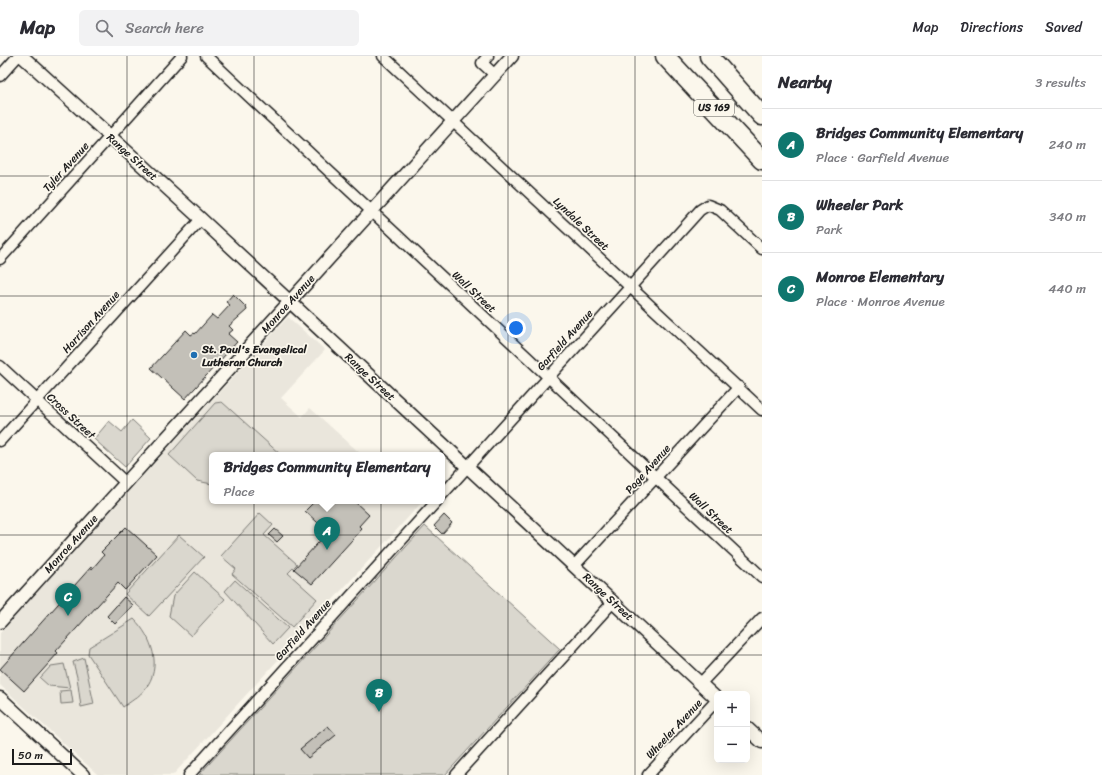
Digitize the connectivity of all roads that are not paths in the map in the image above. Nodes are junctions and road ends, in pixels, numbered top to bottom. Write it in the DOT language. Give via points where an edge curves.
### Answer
graph roads {
  1 [pos="18,56"];
  2 [pos="22,56"];
  3 [pos="182,56"];
  4 [pos="206,56"];
  5 [pos="383,56"];
  6 [pos="488,56"];
  7 [pos="512,56"];
  8 [pos="665,56"];
  9 [pos="708,56"];
  10 [pos="495,75"];
  11 [pos="0,76"];
  12 [pos="762,116"];
  13 [pos="453,121"];
  14 [pos="110,136"];
  15 [pos="762,160"];
  16 [pos="371,212"];
  17 [pos="201,219"];
  18 [pos="762,249"];
  19 [pos="0,259"];
  20 [pos="630,287"];
  21 [pos="289,302"];
  22 [pos="0,366"];
  23 [pos="547,378"];
  24 [pos="739,387"];
  25 [pos="37,400"];
  26 [pos="762,410"];
  27 [pos="0,441"];
  28 [pos="468,467"];
  29 [pos="655,477"];
  30 [pos="126,483"];
  31 [pos="445,492"];
  32 [pos="434,504"];
  33 [pos="574,566"];
  34 [pos="762,577"];
  35 [pos="613,602"];
  36 [pos="762,618"];
  37 [pos="0,622"];
  38 [pos="700,684"];
  39 [pos="714,697"];
  40 [pos="0,698"];
  41 [pos="714,703"];
  42 [pos="750,731"];
  43 [pos="762,742"];
  44 [pos="83,775"];
  45 [pos="189,775"];
  46 [pos="456,775"];
  47 [pos="648,775"];
  1 -- 11 [label="street"];
  2 -- 14 [label="street, Range Street"];
  3 -- 14 [label="street, Tyler Avenue"];
  4 -- 16 [label="street, Wall Street"];
  5 -- 13 [label="street, Lyndale Street"];
  6 -- 10 [label="street" via="482,63"];
  7 -- 10 [label="street, Monroe Avenue"];
  8 -- 15 [label="highway, US 169"];
  9 -- 12 [label="highway, US 169"];
  10 -- 13 [label="street, Monroe Avenue"];
  13 -- 16 [label="street, Monroe Avenue"];
  13 -- 20 [label="street, Lyndale Street"];
  14 -- 17 [label="street, Range Street"];
  14 -- 19 [label="street, Tyler Avenue"];
  16 -- 21 [label="street, Monroe Avenue"];
  16 -- 23 [label="street, Wall Street"];
  17 -- 21 [label="street, Range Street"];
  17 -- 25 [label="street, Harrison Avenue"];
  18 -- 20 [label="street, Garfield Avenue" via="720,210 708,206 700,210"];
  20 -- 23 [label="street, Garfield Avenue"];
  20 -- 24 [label="street, Lyndale Street"];
  21 -- 28 [label="street, Range Street"];
  21 -- 30 [label="street, Monroe Avenue"];
  22 -- 25 [label="street, Cross Street"];
  23 -- 28 [label="street, Garfield Avenue"];
  23 -- 29 [label="street, Wall Street"];
  24 -- 26 [label="street, Lyndale Street"];
  24 -- 29 [label="street, Page Avenue"];
  25 -- 27 [label="street, Harrison Avenue"];
  25 -- 30 [label="street, Cross Street"];
  28 -- 31 [label="street, Garfield Avenue"];
  28 -- 33 [label="street, Range Street"];
  29 -- 33 [label="street, Page Avenue"];
  29 -- 34 [label="street, Wall Street"];
  30 -- 37 [label="street, Monroe Avenue"];
  32 -- 45 [label="street, Garfield Avenue"];
  33 -- 35 [label="street, Range Street"];
  35 -- 38 [label="street, Range Street"];
  35 -- 46 [label="street"];
  36 -- 38 [label="street, Wheeler Avenue"];
  38 -- 39 [label="street, Range Street"];
  40 -- 44 [label="street"];
  41 -- 47 [label="street, Wheeler Avenue"];
  42 -- 43 [label="street"];
}
